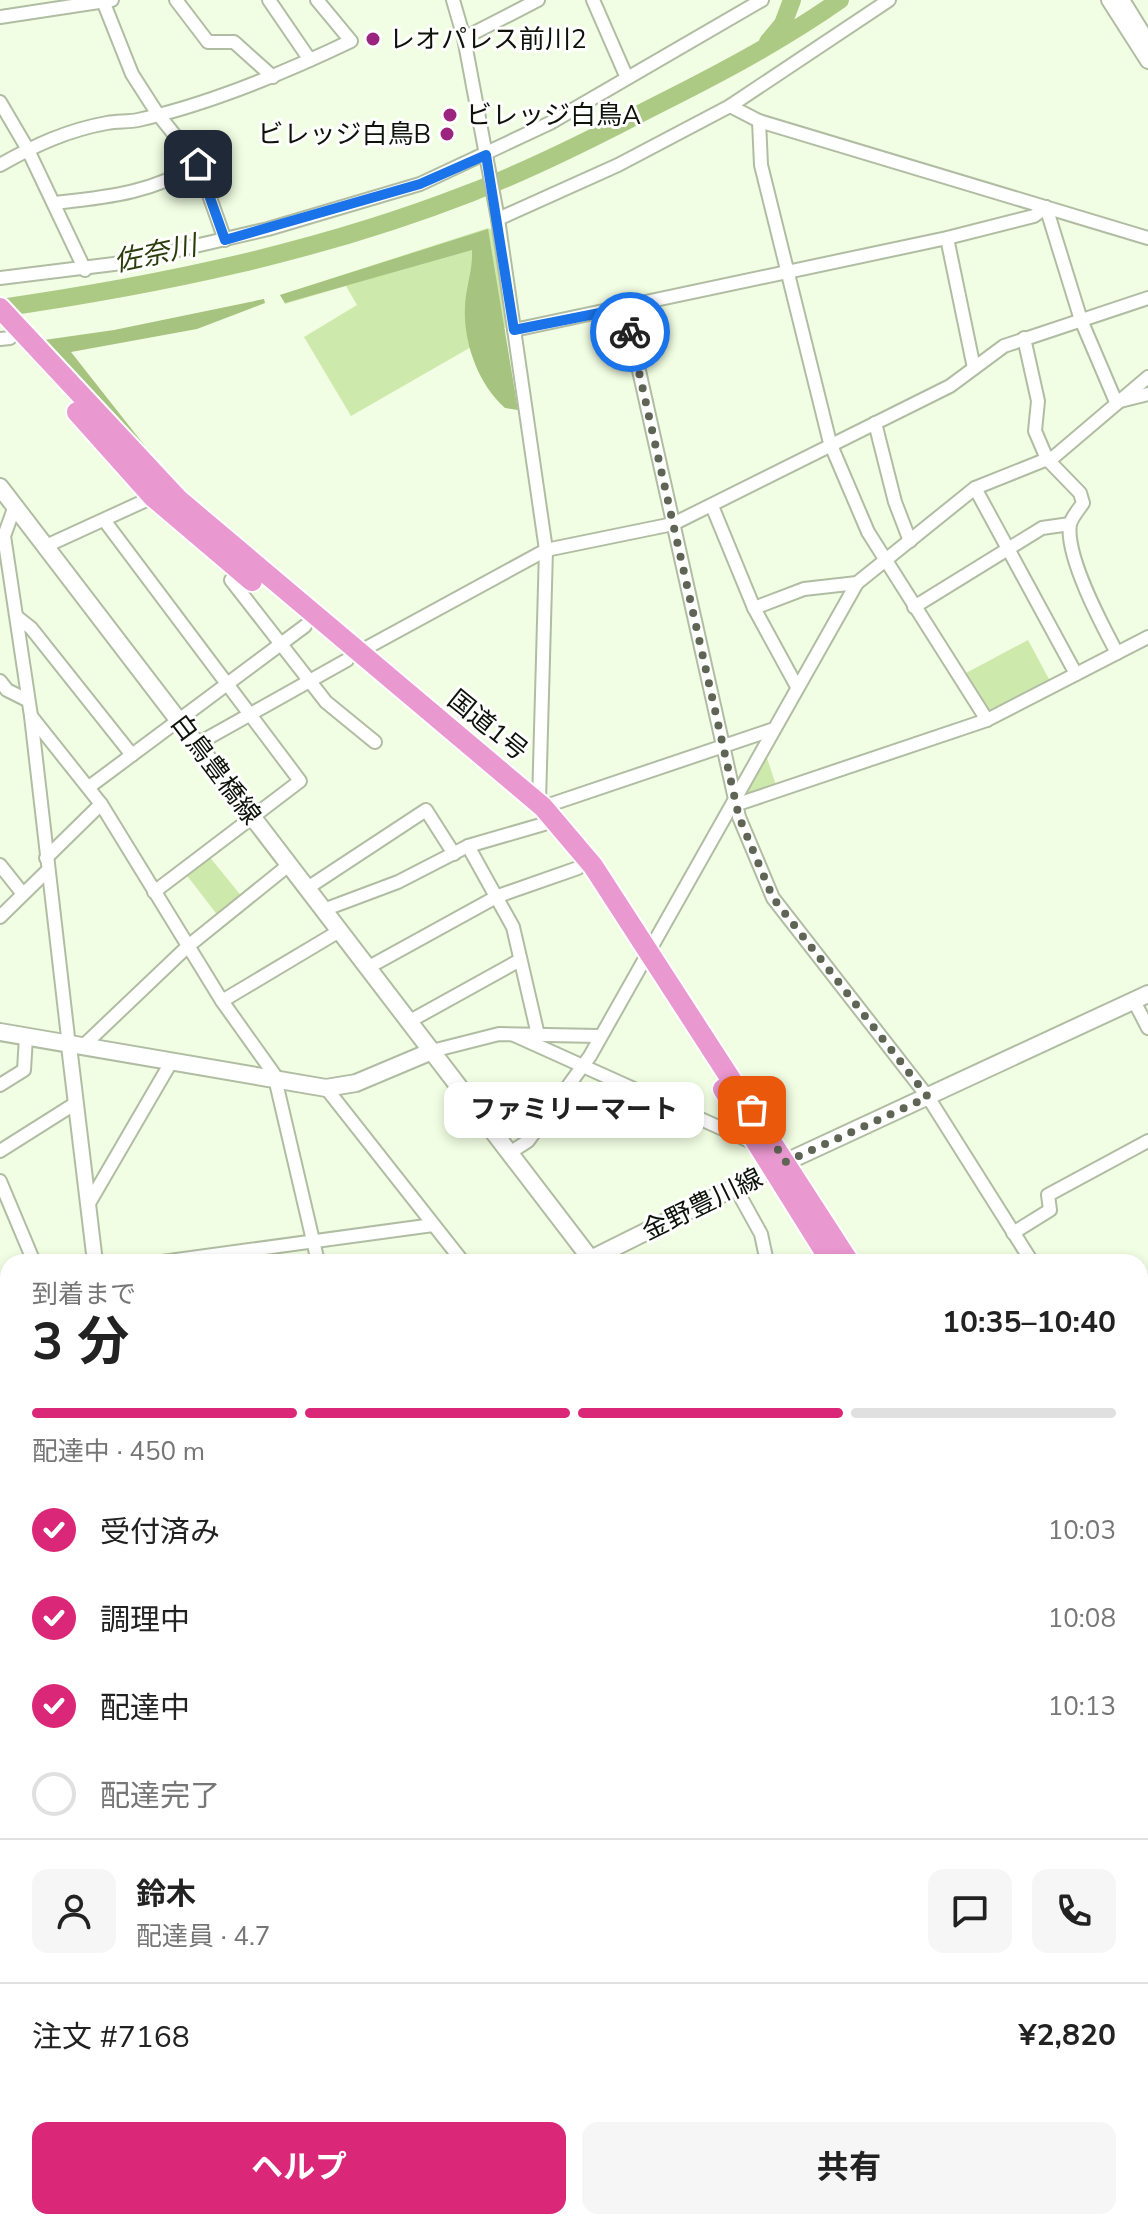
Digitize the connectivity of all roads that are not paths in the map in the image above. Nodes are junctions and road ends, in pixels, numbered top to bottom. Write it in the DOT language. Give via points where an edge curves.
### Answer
graph roads {
  1 [pos="112,0"];
  2 [pos="176,0"];
  3 [pos="269,0"];
  4 [pos="317,0"];
  5 [pos="453,0"];
  6 [pos="538,0"];
  7 [pos="593,0"];
  8 [pos="762,0"];
  9 [pos="889,0"];
  10 [pos="1109,0"];
  11 [pos="1122,0"];
  12 [pos="103,1"];
  13 [pos="0,17"];
  14 [pos="1138,27"];
  15 [pos="464,38"];
  16 [pos="1148,42"];
  17 [pos="310,60"];
  18 [pos="1148,61"];
  19 [pos="273,77"];
  20 [pos="627,78"];
  21 [pos="0,102"];
  22 [pos="730,106"];
  23 [pos="157,113"];
  24 [pos="759,121"];
  25 [pos="27,148"];
  26 [pos="487,159"];
  27 [pos="198,164"];
  28 [pos="0,165"];
  29 [pos="55,203"];
  30 [pos="1046,207"];
  31 [pos="497,216"];
  32 [pos="947,238"];
  33 [pos="1148,238"];
  34 [pos="225,240"];
  35 [pos="85,270"];
  36 [pos="786,273"];
  37 [pos="0,278"];
  38 [pos="1148,298"];
  39 [pos="0,308"];
  40 [pos="625,308"];
  41 [pos="1081,320"];
  42 [pos="514,330"];
  43 [pos="8,334"];
  44 [pos="1024,338"];
  45 [pos="974,368"];
  46 [pos="1148,377"];
  47 [pos="1148,394"];
  48 [pos="1116,402"];
  49 [pos="875,423"];
  50 [pos="830,443"];
  51 [pos="1047,459"];
  52 [pos="0,487"];
  53 [pos="975,488"];
  54 [pos="153,497"];
  55 [pos="15,506"];
  56 [pos="712,506"];
  57 [pos="104,520"];
  58 [pos="673,524"];
  59 [pos="1070,524"];
  60 [pos="910,541"];
  61 [pos="46,546"];
  62 [pos="1006,547"];
  63 [pos="546,550"];
  64 [pos="886,562"];
  65 [pos="231,580"];
  66 [pos="857,583"];
  67 [pos="914,607"];
  68 [pos="754,608"];
  69 [pos="17,617"];
  70 [pos="305,626"];
  71 [pos="1148,637"];
  72 [pos="279,645"];
  73 [pos="1117,653"];
  74 [pos="352,656"];
  75 [pos="1076,674"];
  76 [pos="0,681"];
  77 [pos="308,682"];
  78 [pos="228,683"];
  79 [pos="796,685"];
  80 [pos="27,700"];
  81 [pos="251,713"];
  82 [pos="31,716"];
  83 [pos="179,720"];
  84 [pos="987,720"];
  85 [pos="771,730"];
  86 [pos="375,742"];
  87 [pos="199,743"];
  88 [pos="724,743"];
  89 [pos="132,755"];
  90 [pos="89,787"];
  91 [pos="101,804"];
  92 [pos="735,805"];
  93 [pos="542,811"];
  94 [pos="251,816"];
  95 [pos="468,846"];
  96 [pos="454,854"];
  97 [pos="290,864"];
  98 [pos="0,865"];
  99 [pos="46,865"];
  100 [pos="578,868"];
  101 [pos="309,887"];
  102 [pos="154,892"];
  103 [pos="23,894"];
  104 [pos="498,896"];
  105 [pos="326,909"];
  106 [pos="0,917"];
  107 [pos="341,930"];
  108 [pos="187,947"];
  109 [pos="647,958"];
  110 [pos="520,960"];
  111 [pos="369,967"];
  112 [pos="1141,998"];
  113 [pos="222,1001"];
  114 [pos="410,1021"];
  115 [pos="1148,1028"];
  116 [pos="0,1032"];
  117 [pos="514,1035"];
  118 [pos="538,1035"];
  119 [pos="599,1036"];
  120 [pos="26,1037"];
  121 [pos="75,1046"];
  122 [pos="432,1051"];
  123 [pos="170,1064"];
  124 [pos="583,1067"];
  125 [pos="277,1081"];
  126 [pos="0,1085"];
  127 [pos="326,1088"];
  128 [pos="928,1097"];
  129 [pos="76,1103"];
  130 [pos="1148,1141"];
  131 [pos="757,1144"];
  132 [pos="0,1151"];
  133 [pos="511,1152"];
  134 [pos="779,1166"];
  135 [pos="0,1181"];
  136 [pos="735,1187"];
  137 [pos="88,1205"];
  138 [pos="433,1225"];
  139 [pos="1013,1233"];
  140 [pos="314,1242"];
  141 [pos="31,1254"];
  142 [pos="91,1254"];
  143 [pos="250,1254"];
  144 [pos="316,1254"];
  145 [pos="457,1254"];
  146 [pos="585,1254"];
  147 [pos="604,1254"];
  148 [pos="765,1254"];
  149 [pos="827,1254"];
  150 [pos="843,1254"];
  151 [pos="1027,1254"];
  1 -- 12 [label="street"];
  2 -- 19 [label="street" via="208,42 234,42"];
  3 -- 17 [label="street"];
  4 -- 17 [label="street" via="351,41"];
  5 -- 15 [label="street"];
  6 -- 15 [label="street"];
  7 -- 20 [label="street"];
  8 -- 20 [label="street"];
  9 -- 22 [label="street"];
  10 -- 14 [label="street"];
  11 -- 14 [label="street"];
  12 -- 13 [label="street"];
  12 -- 23 [label="street" via="132,74"];
  14 -- 16 [label="street"];
  14 -- 18 [label="street"];
  15 -- 26 [label="street"];
  17 -- 19 [label="street"];
  19 -- 23 [label="street"];
  20 -- 26 [label="street"];
  21 -- 25 [label="street"];
  22 -- 24 [label="street"];
  22 -- 31 [label="street" via="604,172"];
  23 -- 25 [label="street" via="67,132"];
  23 -- 27 [label="street"];
  24 -- 30 [label="street"];
  24 -- 36 [label="street" via="761,165"];
  25 -- 28 [label="street"];
  25 -- 29 [label="street"];
  26 -- 31 [label="street"];
  26 -- 34 [label="street" via="420,184"];
  27 -- 29 [label="street" via="143,190"];
  27 -- 34 [label="street"];
  29 -- 35 [label="street"];
  30 -- 32 [label="street" via="1034,216"];
  30 -- 33 [label="street"];
  30 -- 41 [label="street"];
  31 -- 42 [label="street"];
  32 -- 36 [label="street"];
  32 -- 45 [label="street"];
  34 -- 35 [label="street"];
  35 -- 37 [label="street"];
  36 -- 40 [label="street"];
  36 -- 50 [label="street"];
  38 -- 41 [label="street"];
  39 -- 43 [label="highway, 国道1号"];
  40 -- 42 [label="street"];
  40 -- 58 [label="street"];
  41 -- 44 [label="street"];
  41 -- 48 [label="street"];
  42 -- 63 [label="street"];
  43 -- 54 [label="highway, 国道1号"];
  43 -- 74 [label="highway, 国道1号" via="179,500"];
  44 -- 45 [label="street"];
  44 -- 51 [label="street" via="1038,401 1035,431"];
  45 -- 49 [label="street" via="950,386"];
  46 -- 48 [label="street"];
  47 -- 48 [label="street"];
  48 -- 51 [label="street"];
  49 -- 50 [label="street"];
  49 -- 60 [label="street"];
  50 -- 56 [label="street"];
  50 -- 64 [label="street"];
  51 -- 53 [label="street"];
  51 -- 59 [label="street" via="1080,493 1083,503"];
  52 -- 55 [label="main road, 白鳥豊橋線"];
  53 -- 60 [label="street"];
  53 -- 62 [label="street"];
  54 -- 57 [label="street"];
  54 -- 70 [label="highway, 国道1号"];
  55 -- 61 [label="main road, 白鳥豊橋線"];
  55 -- 69 [label="street" via="4,536"];
  56 -- 58 [label="street"];
  56 -- 68 [label="street"];
  57 -- 61 [label="street"];
  57 -- 78 [label="street"];
  58 -- 63 [label="street"];
  58 -- 88 [label="street"];
  59 -- 62 [label="street" via="1042,528"];
  59 -- 73 [label="street" via="1087,596"];
  60 -- 64 [label="street"];
  61 -- 83 [label="main road, 白鳥豊橋線"];
  62 -- 67 [label="street"];
  62 -- 75 [label="street"];
  63 -- 74 [label="street"];
  63 -- 93 [label="street"];
  64 -- 66 [label="street"];
  64 -- 67 [label="street"];
  65 -- 72 [label="street"];
  66 -- 68 [label="street" via="804,589"];
  66 -- 79 [label="street"];
  67 -- 84 [label="street"];
  68 -- 79 [label="street"];
  69 -- 80 [label="street"];
  69 -- 89 [label="street"];
  70 -- 72 [label="street"];
  70 -- 74 [label="highway, 国道1号"];
  71 -- 73 [label="street"];
  72 -- 77 [label="street"];
  72 -- 78 [label="street"];
  73 -- 75 [label="street"];
  74 -- 77 [label="street"];
  74 -- 93 [label="highway, 国道1号"];
  75 -- 84 [label="street"];
  76 -- 80 [label="street"];
  77 -- 81 [label="street"];
  77 -- 86 [label="street"];
  78 -- 81 [label="street"];
  78 -- 83 [label="street"];
  79 -- 85 [label="street"];
  80 -- 82 [label="street"];
  81 -- 87 [label="street"];
  81 -- 94 [label="street" via="300,781"];
  82 -- 90 [label="street"];
  82 -- 99 [label="street"];
  83 -- 87 [label="main road, 白鳥豊橋線"];
  83 -- 89 [label="street"];
  84 -- 92 [label="street"];
  85 -- 88 [label="street"];
  85 -- 92 [label="street"];
  87 -- 94 [label="main road, 白鳥豊橋線"];
  88 -- 92 [label="street"];
  88 -- 93 [label="street"];
  89 -- 90 [label="street"];
  90 -- 91 [label="street"];
  91 -- 99 [label="street"];
  91 -- 102 [label="street"];
  92 -- 109 [label="street"];
  92 -- 128 [label="street" via="773,898"];
  93 -- 95 [label="street"];
  93 -- 100 [label="highway, 国道1号"];
  93 -- 109 [label="highway, 国道1号" via="593,866"];
  94 -- 97 [label="main road, 白鳥豊橋線"];
  94 -- 102 [label="street"];
  95 -- 96 [label="street"];
  95 -- 104 [label="street"];
  96 -- 101 [label="street" via="426,810"];
  96 -- 105 [label="street"];
  97 -- 101 [label="main road, 白鳥豊橋線"];
  97 -- 108 [label="street"];
  98 -- 103 [label="street"];
  99 -- 103 [label="street"];
  99 -- 121 [label="street"];
  100 -- 104 [label="street"];
  100 -- 109 [label="highway, 国道1号"];
  101 -- 105 [label="main road, 白鳥豊橋線"];
  102 -- 108 [label="street"];
  103 -- 106 [label="street"];
  104 -- 110 [label="street" via="513,927"];
  104 -- 111 [label="street"];
  105 -- 107 [label="main road, 白鳥豊橋線"];
  107 -- 111 [label="main road, 白鳥豊橋線"];
  107 -- 113 [label="street"];
  108 -- 113 [label="street"];
  108 -- 121 [label="street"];
  109 -- 119 [label="street"];
  109 -- 131 [label="highway, 国道1号"];
  109 -- 134 [label="highway, 国道1号"];
  110 -- 114 [label="street"];
  110 -- 118 [label="street"];
  111 -- 114 [label="main road, 白鳥豊橋線"];
  112 -- 115 [label="street"];
  112 -- 128 [label="main road, 金野豊川線"];
  113 -- 125 [label="street"];
  114 -- 122 [label="main road, 白鳥豊橋線"];
  116 -- 120 [label="main road"];
  117 -- 118 [label="street"];
  117 -- 122 [label="street" via="483,1036"];
  117 -- 124 [label="street"];
  118 -- 119 [label="street"];
  119 -- 124 [label="street"];
  120 -- 121 [label="main road"];
  120 -- 126 [label="street" via="24,1070"];
  121 -- 123 [label="main road"];
  121 -- 129 [label="street"];
  122 -- 127 [label="main road" via="356,1083"];
  122 -- 133 [label="main road, 金野豊川線"];
  123 -- 125 [label="main road"];
  123 -- 137 [label="street"];
  124 -- 131 [label="street"];
  124 -- 133 [label="street" via="528,1141"];
  125 -- 127 [label="main road"];
  125 -- 140 [label="street"];
  127 -- 138 [label="street"];
  128 -- 134 [label="main road, 金野豊川線"];
  128 -- 139 [label="street"];
  129 -- 132 [label="street"];
  129 -- 137 [label="street"];
  130 -- 139 [label="street" via="1048,1195 1050,1210"];
  131 -- 134 [label="highway, 国道1号"];
  133 -- 146 [label="main road, 金野豊川線"];
  134 -- 136 [label="main road, 金野豊川線"];
  134 -- 149 [label="highway, 国道1号"];
  134 -- 150 [label="highway, 国道1号"];
  135 -- 141 [label="street"];
  136 -- 147 [label="main road, 金野豊川線"];
  136 -- 148 [label="street" via="761,1234"];
  137 -- 142 [label="street"];
  138 -- 140 [label="street"];
  138 -- 145 [label="street"];
  139 -- 151 [label="street"];
  140 -- 143 [label="street"];
  140 -- 144 [label="street"];
}
